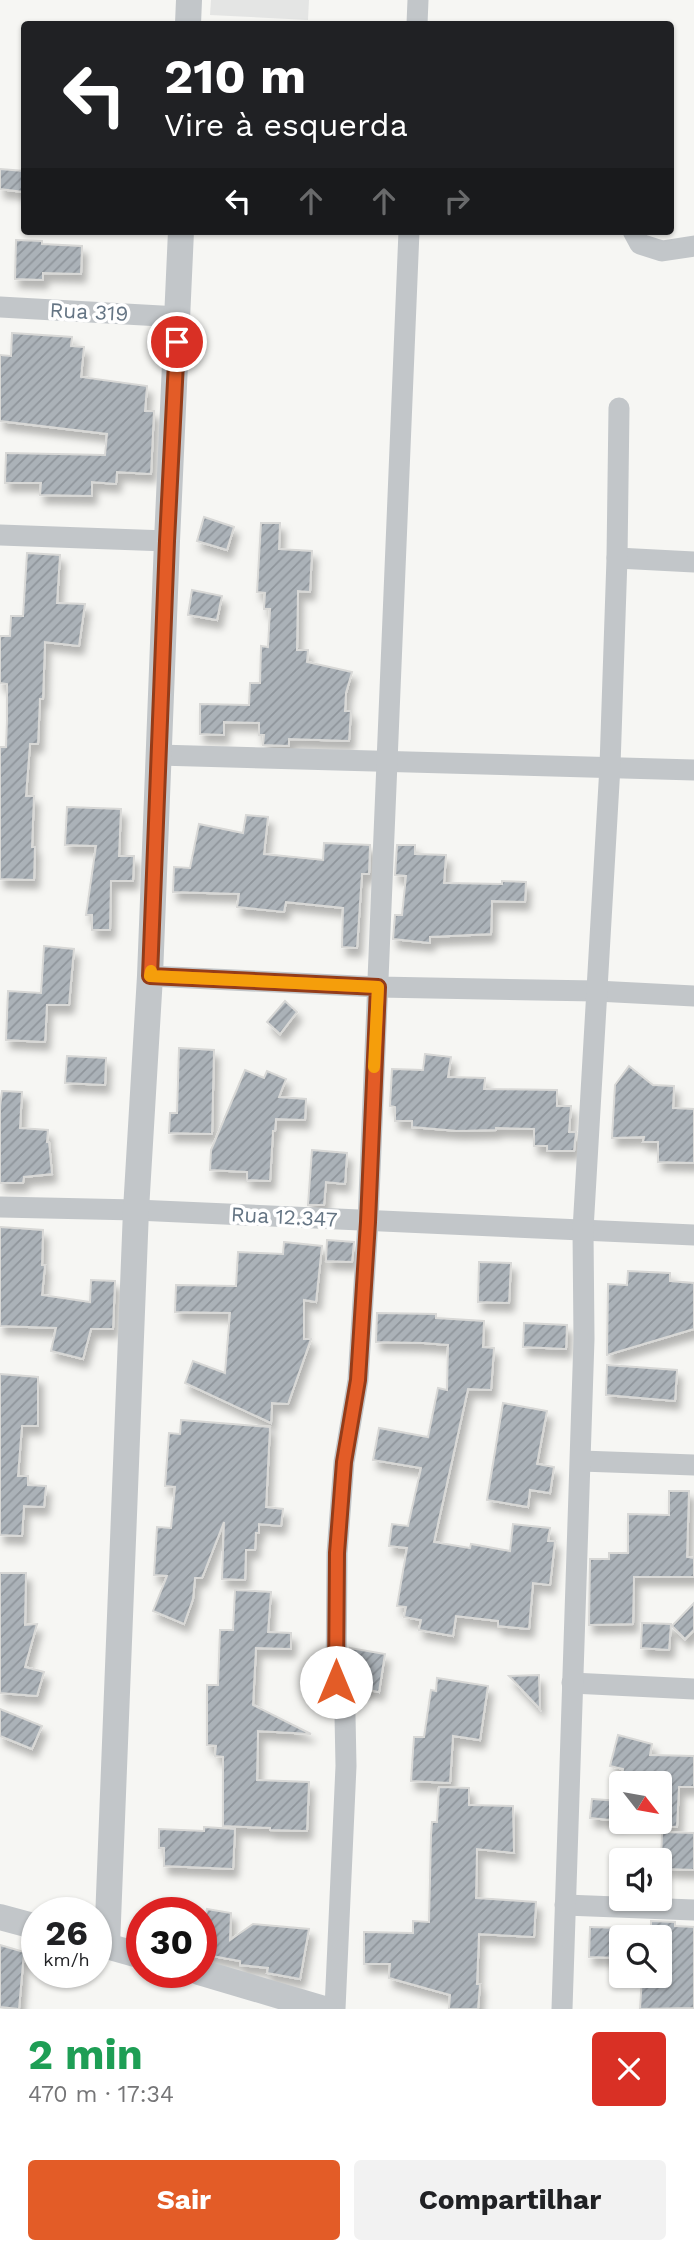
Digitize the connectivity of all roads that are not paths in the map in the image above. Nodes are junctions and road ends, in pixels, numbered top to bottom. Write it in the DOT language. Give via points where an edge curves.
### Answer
graph roads {
  1 [pos="189,0"];
  2 [pos="418,0"];
  3 [pos="188,21"];
  4 [pos="417,21"];
  5 [pos="181,235"];
  6 [pos="409,235"];
  7 [pos="635,235"];
  8 [pos="694,246"];
  9 [pos="0,307"];
  10 [pos="179,317"];
  11 [pos="619,408"];
  12 [pos="0,536"];
  13 [pos="167,541"];
  14 [pos="617,558"];
  15 [pos="694,562"];
  16 [pos="158,755"];
  17 [pos="388,762"];
  18 [pos="610,766"];
  19 [pos="694,770"];
  20 [pos="150,976"];
  21 [pos="378,987"];
  22 [pos="596,991"];
  23 [pos="694,996"];
  24 [pos="0,1207"];
  25 [pos="136,1210"];
  26 [pos="368,1222"];
  27 [pos="583,1230"];
  28 [pos="694,1235"];
  29 [pos="581,1461"];
  30 [pos="694,1465"];
  31 [pos="572,1683"];
  32 [pos="694,1689"];
  33 [pos="104,1897"];
  34 [pos="565,1905"];
  35 [pos="694,1910"];
  36 [pos="0,1917"];
  37 [pos="21,1923"];
  38 [pos="217,1977"];
  39 [pos="324,2009"];
  40 [pos="335,2009"];
  41 [pos="562,2009"];
  1 -- 3 [label="street"];
  2 -- 4 [label="street"];
  5 -- 10 [label="street"];
  6 -- 17 [label="street"];
  7 -- 8 [label="street" via="640,244 662,251"];
  9 -- 10 [label="street, Rua 319"];
  10 -- 13 [label="street"];
  11 -- 14 [label="street"];
  12 -- 13 [label="street"];
  13 -- 16 [label="street"];
  14 -- 15 [label="street"];
  14 -- 18 [label="street"];
  16 -- 17 [label="street"];
  16 -- 20 [label="street"];
  17 -- 18 [label="street"];
  17 -- 21 [label="street"];
  18 -- 19 [label="street"];
  18 -- 22 [label="street"];
  20 -- 21 [label="street"];
  20 -- 25 [label="street"];
  21 -- 22 [label="street"];
  21 -- 26 [label="street"];
  22 -- 23 [label="street"];
  22 -- 27 [label="street"];
  24 -- 25 [label="street, Rua 12.347"];
  25 -- 26 [label="street, Rua 12.347"];
  25 -- 33 [label="street"];
  26 -- 27 [label="street, Rua 12.347"];
  26 -- 40 [label="street" via="358,1380 344,1462 337,1553 336,1682 345,1716 345,1766"];
  27 -- 28 [label="street, Rua 12.347"];
  27 -- 29 [label="street"];
  29 -- 30 [label="street"];
  29 -- 31 [label="street"];
  31 -- 32 [label="street"];
  31 -- 34 [label="street"];
  34 -- 35 [label="street"];
  34 -- 41 [label="street"];
  36 -- 37 [label="street"];
  38 -- 39 [label="street"];
}
